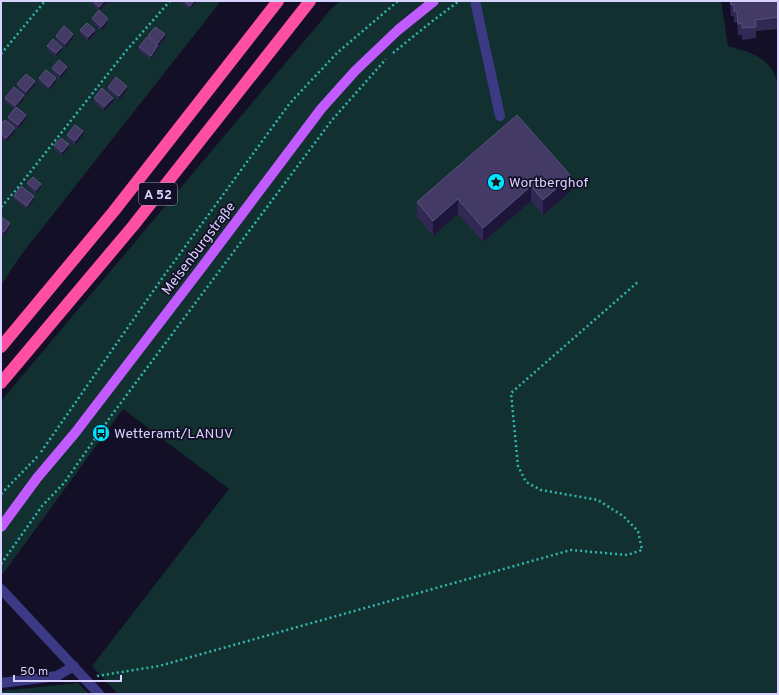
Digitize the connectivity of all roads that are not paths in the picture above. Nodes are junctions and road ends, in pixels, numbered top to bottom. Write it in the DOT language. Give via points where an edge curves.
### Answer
graph roads {
  1 [pos="278,1"];
  2 [pos="310,1"];
  3 [pos="434,1"];
  4 [pos="475,1"];
  5 [pos="500,116"];
  6 [pos="1,347"];
  7 [pos="1,383"];
  8 [pos="1,527"];
  9 [pos="1,589"];
  10 [pos="74,666"];
  11 [pos="1,683"];
  12 [pos="100,694"];
  1 -- 6 [label="highway, A 52" via="114,211"];
  2 -- 7 [label="highway, A 52" via="133,226"];
  3 -- 8 [label="main road, Meisenburgstraße" via="392,35 321,109"];
  4 -- 5 [label="street"];
  9 -- 10 [label="street"];
  10 -- 11 [label="street" via="57,676"];
  10 -- 12 [label="street"];
}
